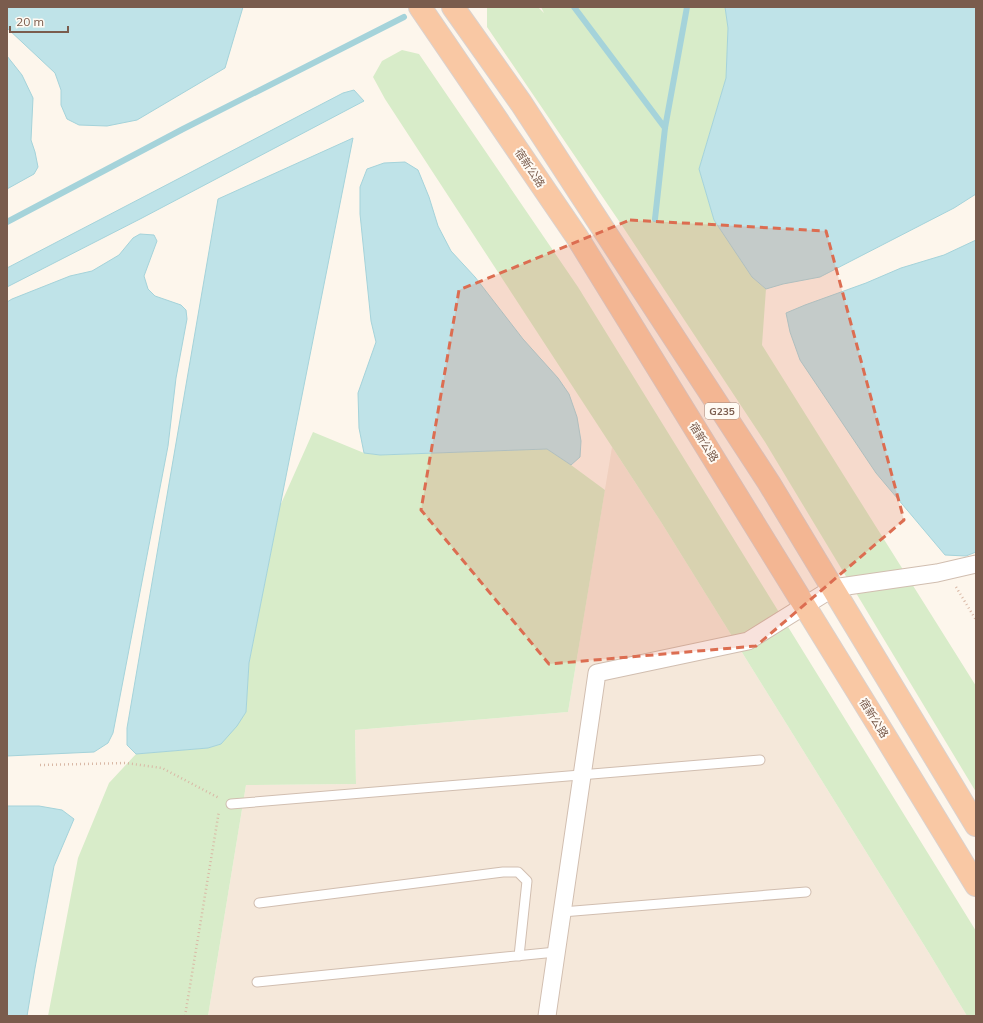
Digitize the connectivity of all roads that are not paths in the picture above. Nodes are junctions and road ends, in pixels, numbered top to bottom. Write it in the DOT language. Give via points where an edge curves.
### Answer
graph roads {
  1 [pos="420,7"];
  2 [pos="453,7"];
  3 [pos="976,564"];
  4 [pos="833,588"];
  5 [pos="805,606"];
  6 [pos="760,760"];
  7 [pos="582,775"];
  8 [pos="231,804"];
  9 [pos="976,825"];
  10 [pos="976,885"];
  11 [pos="806,892"];
  12 [pos="259,903"];
  13 [pos="562,912"];
  14 [pos="556,952"];
  15 [pos="519,956"];
  16 [pos="257,982"];
  17 [pos="547,1016"];
  1 -- 5 [label="highway, 宿新公路" via="577,237"];
  2 -- 4 [label="highway, G235" via="521,103 770,483"];
  3 -- 4 [label="street" via="937,573"];
  4 -- 5 [label="street"];
  4 -- 9 [label="highway, G235"];
  5 -- 7 [label="street" via="748,641 597,673"];
  5 -- 10 [label="highway, 宿新公路"];
  6 -- 7 [label="lane"];
  7 -- 8 [label="lane"];
  7 -- 13 [label="street"];
  11 -- 13 [label="lane"];
  12 -- 15 [label="lane" via="518,872 527,881"];
  13 -- 14 [label="street"];
  14 -- 15 [label="lane"];
  14 -- 17 [label="street"];
  15 -- 16 [label="lane"];
}
